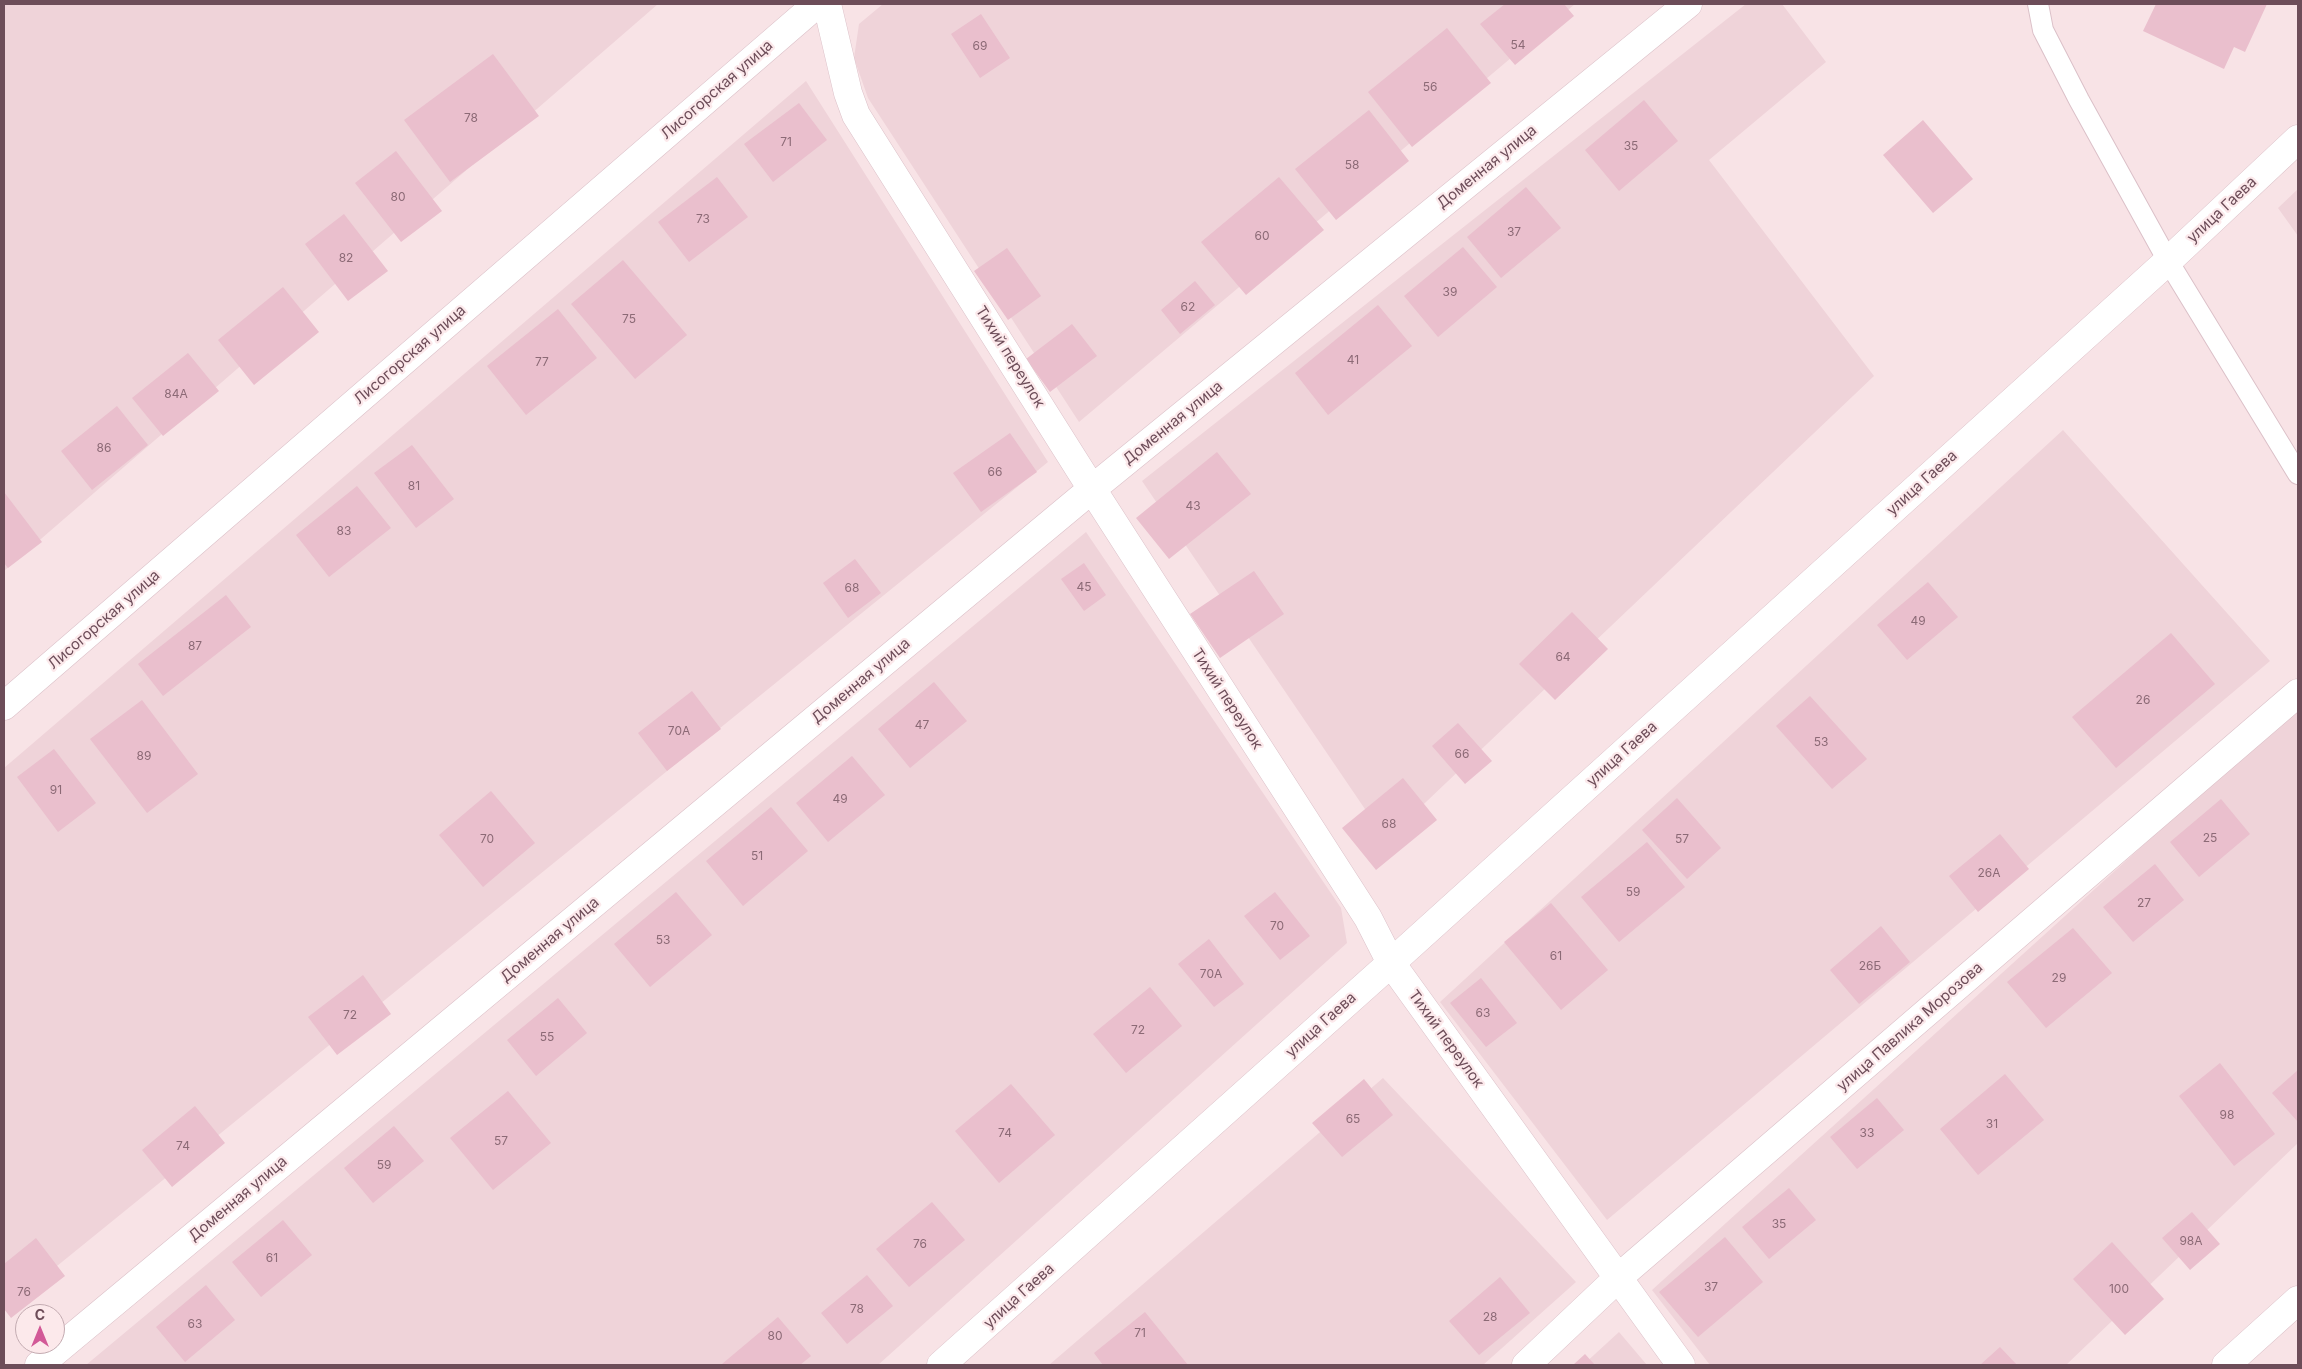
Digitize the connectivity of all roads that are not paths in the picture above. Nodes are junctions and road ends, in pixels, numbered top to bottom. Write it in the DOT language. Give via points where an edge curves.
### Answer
graph roads {
  1 [pos="817,4"];
  2 [pos="827,4"];
  3 [pos="1688,4"];
  4 [pos="2038,4"];
  5 [pos="2298,139"];
  6 [pos="2168,261"];
  7 [pos="2298,474"];
  8 [pos="1092,489"];
  9 [pos="2298,694"];
  10 [pos="4,706"];
  11 [pos="1391,963"];
  12 [pos="1619,1277"];
  13 [pos="2298,1300"];
  14 [pos="39,1365"];
  15 [pos="941,1365"];
  16 [pos="1526,1365"];
  17 [pos="1681,1365"];
  18 [pos="2226,1365"];
  1 -- 10 [label="street, Лисогорская улица"];
  2 -- 8 [label="street, Тихий переулок" via="856,115"];
  3 -- 8 [label="street, Доменная улица"];
  4 -- 6 [label="lane" via="2043,30"];
  5 -- 6 [label="street, улица Гаева"];
  6 -- 7 [label="lane"];
  6 -- 11 [label="street, улица Гаева"];
  8 -- 11 [label="street, Тихий переулок" via="1368,918"];
  8 -- 14 [label="street, Доменная улица"];
  9 -- 12 [label="street, улица Павлика Морозова"];
  11 -- 12 [label="street, Тихий переулок"];
  11 -- 15 [label="street, улица Гаева"];
  12 -- 16 [label="street, улица Павлика Морозова"];
  12 -- 17 [label="street, Тихий переулок"];
  13 -- 18 [label="street"];
}
